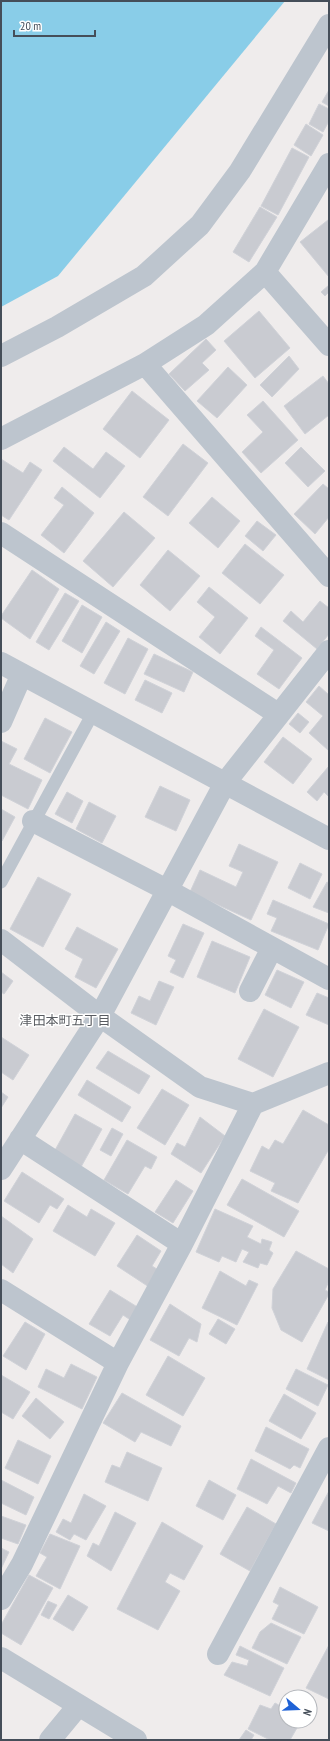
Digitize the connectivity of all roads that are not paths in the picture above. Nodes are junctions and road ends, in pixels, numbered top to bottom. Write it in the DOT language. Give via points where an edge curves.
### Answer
graph roads {
  1 [pos="329,25"];
  2 [pos="327,174"];
  3 [pos="265,272"];
  4 [pos="329,345"];
  5 [pos="1,356"];
  6 [pos="145,364"];
  7 [pos="1,439"];
  8 [pos="1,533"];
  9 [pos="329,576"];
  10 [pos="329,651"];
  11 [pos="1,663"];
  12 [pos="22,674"];
  13 [pos="93,713"];
  14 [pos="278,714"];
  15 [pos="1,722"];
  16 [pos="225,783"];
  17 [pos="34,822"];
  18 [pos="329,839"];
  19 [pos="1,882"];
  20 [pos="167,890"];
  21 [pos="1,940"];
  22 [pos="272,948"];
  23 [pos="329,979"];
  24 [pos="250,991"];
  25 [pos="100,1016"];
  26 [pos="329,1073"];
  27 [pos="252,1104"];
  28 [pos="20,1139"];
  29 [pos="1,1169"];
  30 [pos="182,1244"];
  31 [pos="1,1290"];
  32 [pos="118,1363"];
  33 [pos="329,1448"];
  34 [pos="1,1599"];
  35 [pos="218,1654"];
  36 [pos="1,1658"];
  37 [pos="78,1706"];
  38 [pos="50,1740"];
  39 [pos="136,1740"];
  1 -- 5 [label="street" via="240,171 200,225 144,276 57,327"];
  2 -- 3 [label="street"];
  3 -- 4 [label="street"];
  3 -- 6 [label="street" via="206,325"];
  6 -- 7 [label="street"];
  6 -- 9 [label="street"];
  8 -- 14 [label="street"];
  10 -- 14 [label="street"];
  11 -- 12 [label="street"];
  12 -- 13 [label="street"];
  12 -- 15 [label="street"];
  13 -- 16 [label="street"];
  13 -- 17 [label="lane"];
  14 -- 16 [label="street"];
  16 -- 18 [label="street"];
  16 -- 20 [label="street"];
  17 -- 19 [label="lane"];
  17 -- 20 [label="street"];
  20 -- 22 [label="street"];
  20 -- 25 [label="street"];
  21 -- 25 [label="street"];
  22 -- 23 [label="street"];
  22 -- 24 [label="street"];
  25 -- 27 [label="street" via="200,1088"];
  25 -- 28 [label="street"];
  26 -- 27 [label="street"];
  27 -- 30 [label="street"];
  28 -- 29 [label="street"];
  28 -- 30 [label="street"];
  30 -- 32 [label="street"];
  31 -- 32 [label="street"];
  32 -- 34 [label="street" via="22,1564"];
  33 -- 35 [label="street"];
  36 -- 37 [label="street"];
  37 -- 38 [label="street"];
  37 -- 39 [label="street"];
}
